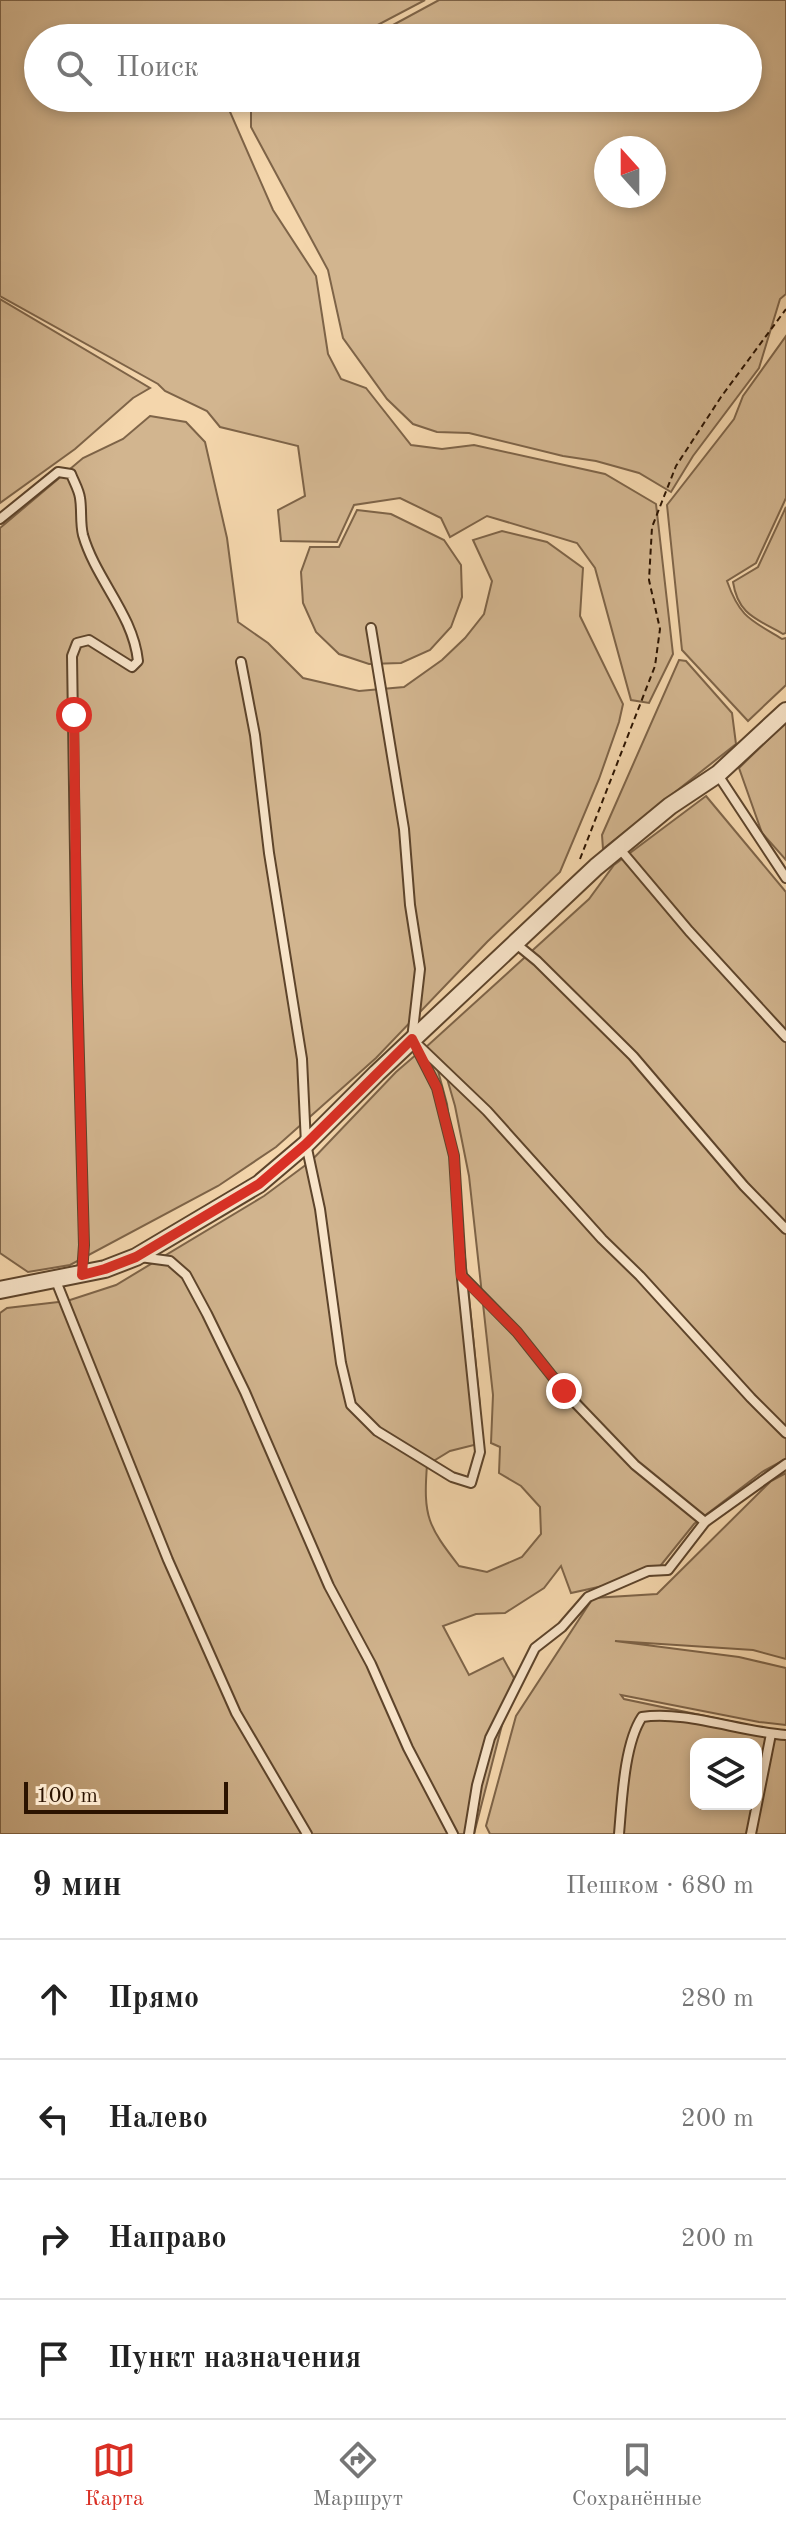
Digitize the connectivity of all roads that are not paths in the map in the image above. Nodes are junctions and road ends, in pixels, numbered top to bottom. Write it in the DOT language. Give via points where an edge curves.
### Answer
graph roads {
  1 [pos="0,519"];
  2 [pos="371,628"];
  3 [pos="241,662"];
  4 [pos="786,711"];
  5 [pos="718,774"];
  6 [pos="619,847"];
  7 [pos="786,878"];
  8 [pos="515,943"];
  9 [pos="786,1037"];
  10 [pos="412,1039"];
  11 [pos="306,1144"];
  12 [pos="786,1229"];
  13 [pos="136,1257"];
  14 [pos="82,1275"];
  15 [pos="461,1276"];
  16 [pos="56,1281"];
  17 [pos="0,1290"];
  18 [pos="786,1433"];
  19 [pos="786,1464"];
  20 [pos="705,1522"];
  21 [pos="771,1734"];
  22 [pos="786,1735"];
  23 [pos="307,1834"];
  24 [pos="453,1834"];
  25 [pos="469,1834"];
  26 [pos="619,1834"];
  27 [pos="751,1834"];
  1 -- 14 [label="lane" via="58,472 71,474 80,495 83,533 137,647 138,661 132,667 89,640 77,643 72,656"];
  2 -- 10 [label="lane" via="404,829 420,969"];
  3 -- 11 [label="lane" via="302,1059"];
  4 -- 5 [label="street"];
  5 -- 6 [label="street"];
  5 -- 7 [label="lane"];
  6 -- 8 [label="street"];
  6 -- 9 [label="lane"];
  8 -- 10 [label="street"];
  8 -- 12 [label="lane" via="633,1056"];
  10 -- 11 [label="street"];
  10 -- 15 [label="lane" via="437,1088 454,1156"];
  10 -- 18 [label="lane" via="487,1111"];
  11 -- 13 [label="street" via="259,1184"];
  11 -- 15 [label="lane" via="351,1405 377,1431 471,1483 480,1452"];
  13 -- 14 [label="street"];
  13 -- 24 [label="lane" via="170,1261 186,1275 245,1392 329,1586"];
  14 -- 16 [label="street"];
  15 -- 20 [label="lane" via="635,1465"];
  16 -- 17 [label="street"];
  16 -- 23 [label="lane" via="236,1713"];
  19 -- 20 [label="lane"];
  20 -- 25 [label="lane" via="668,1570 648,1571 588,1597 535,1648 490,1738"];
  21 -- 22 [label="lane"];
  21 -- 26 [label="lane" via="669,1715 642,1717 635,1728 622,1794"];
  21 -- 27 [label="lane"];
}
